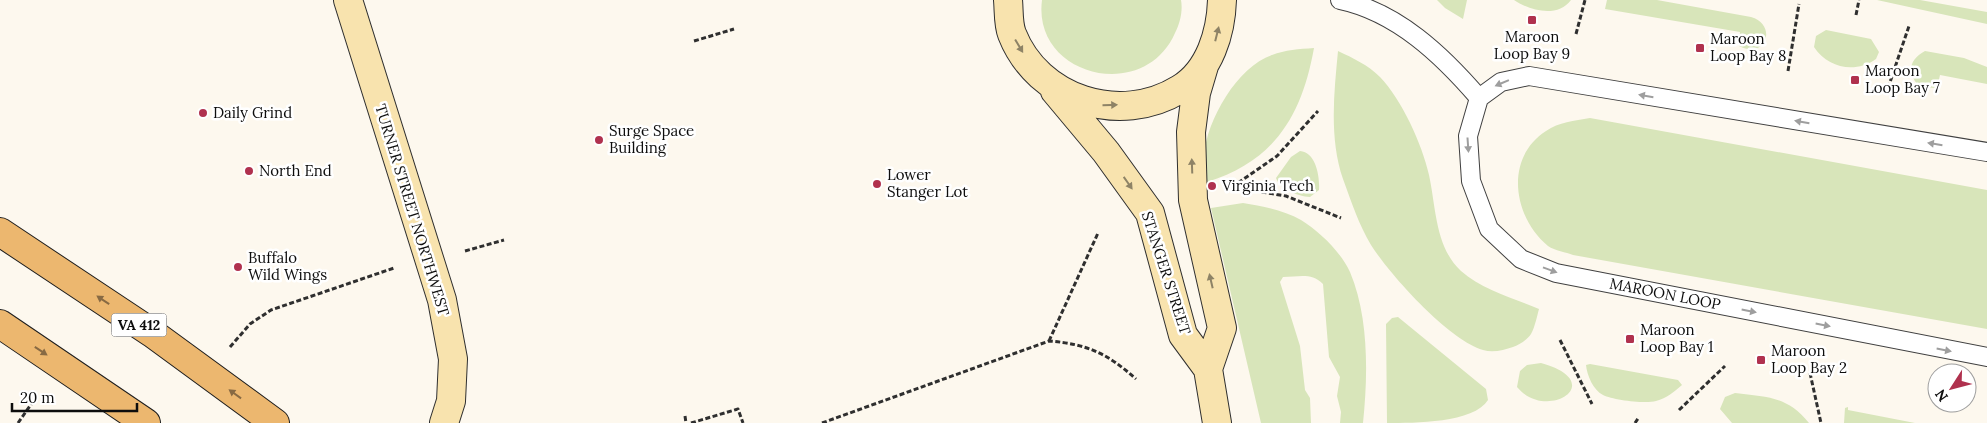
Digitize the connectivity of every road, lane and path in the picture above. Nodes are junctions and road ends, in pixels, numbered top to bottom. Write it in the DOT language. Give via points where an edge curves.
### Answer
graph roads {
  1 [pos="348,0"];
  2 [pos="1008,0"];
  3 [pos="1222,0"];
  4 [pos="1340,0"];
  5 [pos="1585,0"];
  6 [pos="1859,0"];
  7 [pos="1800,4"];
  8 [pos="1856,15"];
  9 [pos="1909,26"];
  10 [pos="734,28"];
  11 [pos="1576,34"];
  12 [pos="694,41"];
  13 [pos="1204,66"];
  14 [pos="1788,71"];
  15 [pos="1049,83"];
  16 [pos="1888,88"];
  17 [pos="1479,98"];
  18 [pos="1318,111"];
  19 [pos="1987,152"];
  20 [pos="1341,218"];
  21 [pos="0,232"];
  22 [pos="1098,233"];
  23 [pos="504,240"];
  24 [pos="463,252"];
  25 [pos="397,268"];
  26 [pos="0,324"];
  27 [pos="1560,340"];
  28 [pos="1049,341"];
  29 [pos="230,348"];
  30 [pos="1987,357"];
  31 [pos="1725,366"];
  32 [pos="1208,369"];
  33 [pos="1810,373"];
  34 [pos="1136,379"];
  35 [pos="32,403"];
  36 [pos="1592,404"];
  37 [pos="1679,410"];
  38 [pos="685,416"];
  39 [pos="1639,417"];
  40 [pos="18,423"];
  41 [pos="146,423"];
  42 [pos="274,423"];
  43 [pos="444,423"];
  44 [pos="686,423"];
  45 [pos="691,423"];
  46 [pos="743,423"];
  47 [pos="822,423"];
  48 [pos="1217,423"];
  49 [pos="1635,423"];
  50 [pos="1821,423"];
  1 -- 43 [label="street, TURNER STREET NORTHWEST" via="442,300 454,359 451,401"];
  2 -- 15 [label="street, one-way" via="1012,33 1030,65"];
  13 -- 3 [label="street, one-way" via="1216,40"];
  4 -- 17 [label="lane" via="1363,5 1393,20 1452,66"];
  5 -- 11 [label="path"];
  6 -- 8 [label="path"];
  7 -- 14 [label="path"];
  9 -- 16 [label="path"];
  10 -- 12 [label="path"];
  15 -- 13 [label="street, one-way" via="1075,99 1100,106 1146,104 1181,89"];
  32 -- 13 [label="street, STANGER STREET, one-way" via="1222,328 1193,200 1191,132 1196,93"];
  15 -- 32 [label="street, STANGER STREET, one-way" via="1106,152 1150,213 1183,336"];
  19 -- 17 [label="lane, one-way" via="1529,76 1501,82"];
  17 -- 30 [label="lane, MAROON LOOP, one-way" via="1468,136 1471,181 1489,229 1521,259 1556,273"];
  18 -- 20 [label="path" via="1277,156 1232,187 1286,196"];
  42 -- 21 [label="main road, VA 412, one-way" via="152,333"];
  22 -- 28 [label="path"];
  23 -- 24 [label="path"];
  25 -- 29 [label="path" via="270,310 250,324"];
  26 -- 41 [label="main road, one-way"];
  27 -- 36 [label="path"];
  28 -- 34 [label="path" via="1095,350 1117,362"];
  28 -- 47 [label="path"];
  31 -- 37 [label="path"];
  32 -- 48 [label="street, STANGER STREET"];
  33 -- 50 [label="path"];
  35 -- 40 [label="path"];
  38 -- 44 [label="path"];
  39 -- 49 [label="path"];
  45 -- 46 [label="path" via="738,409"];
}
